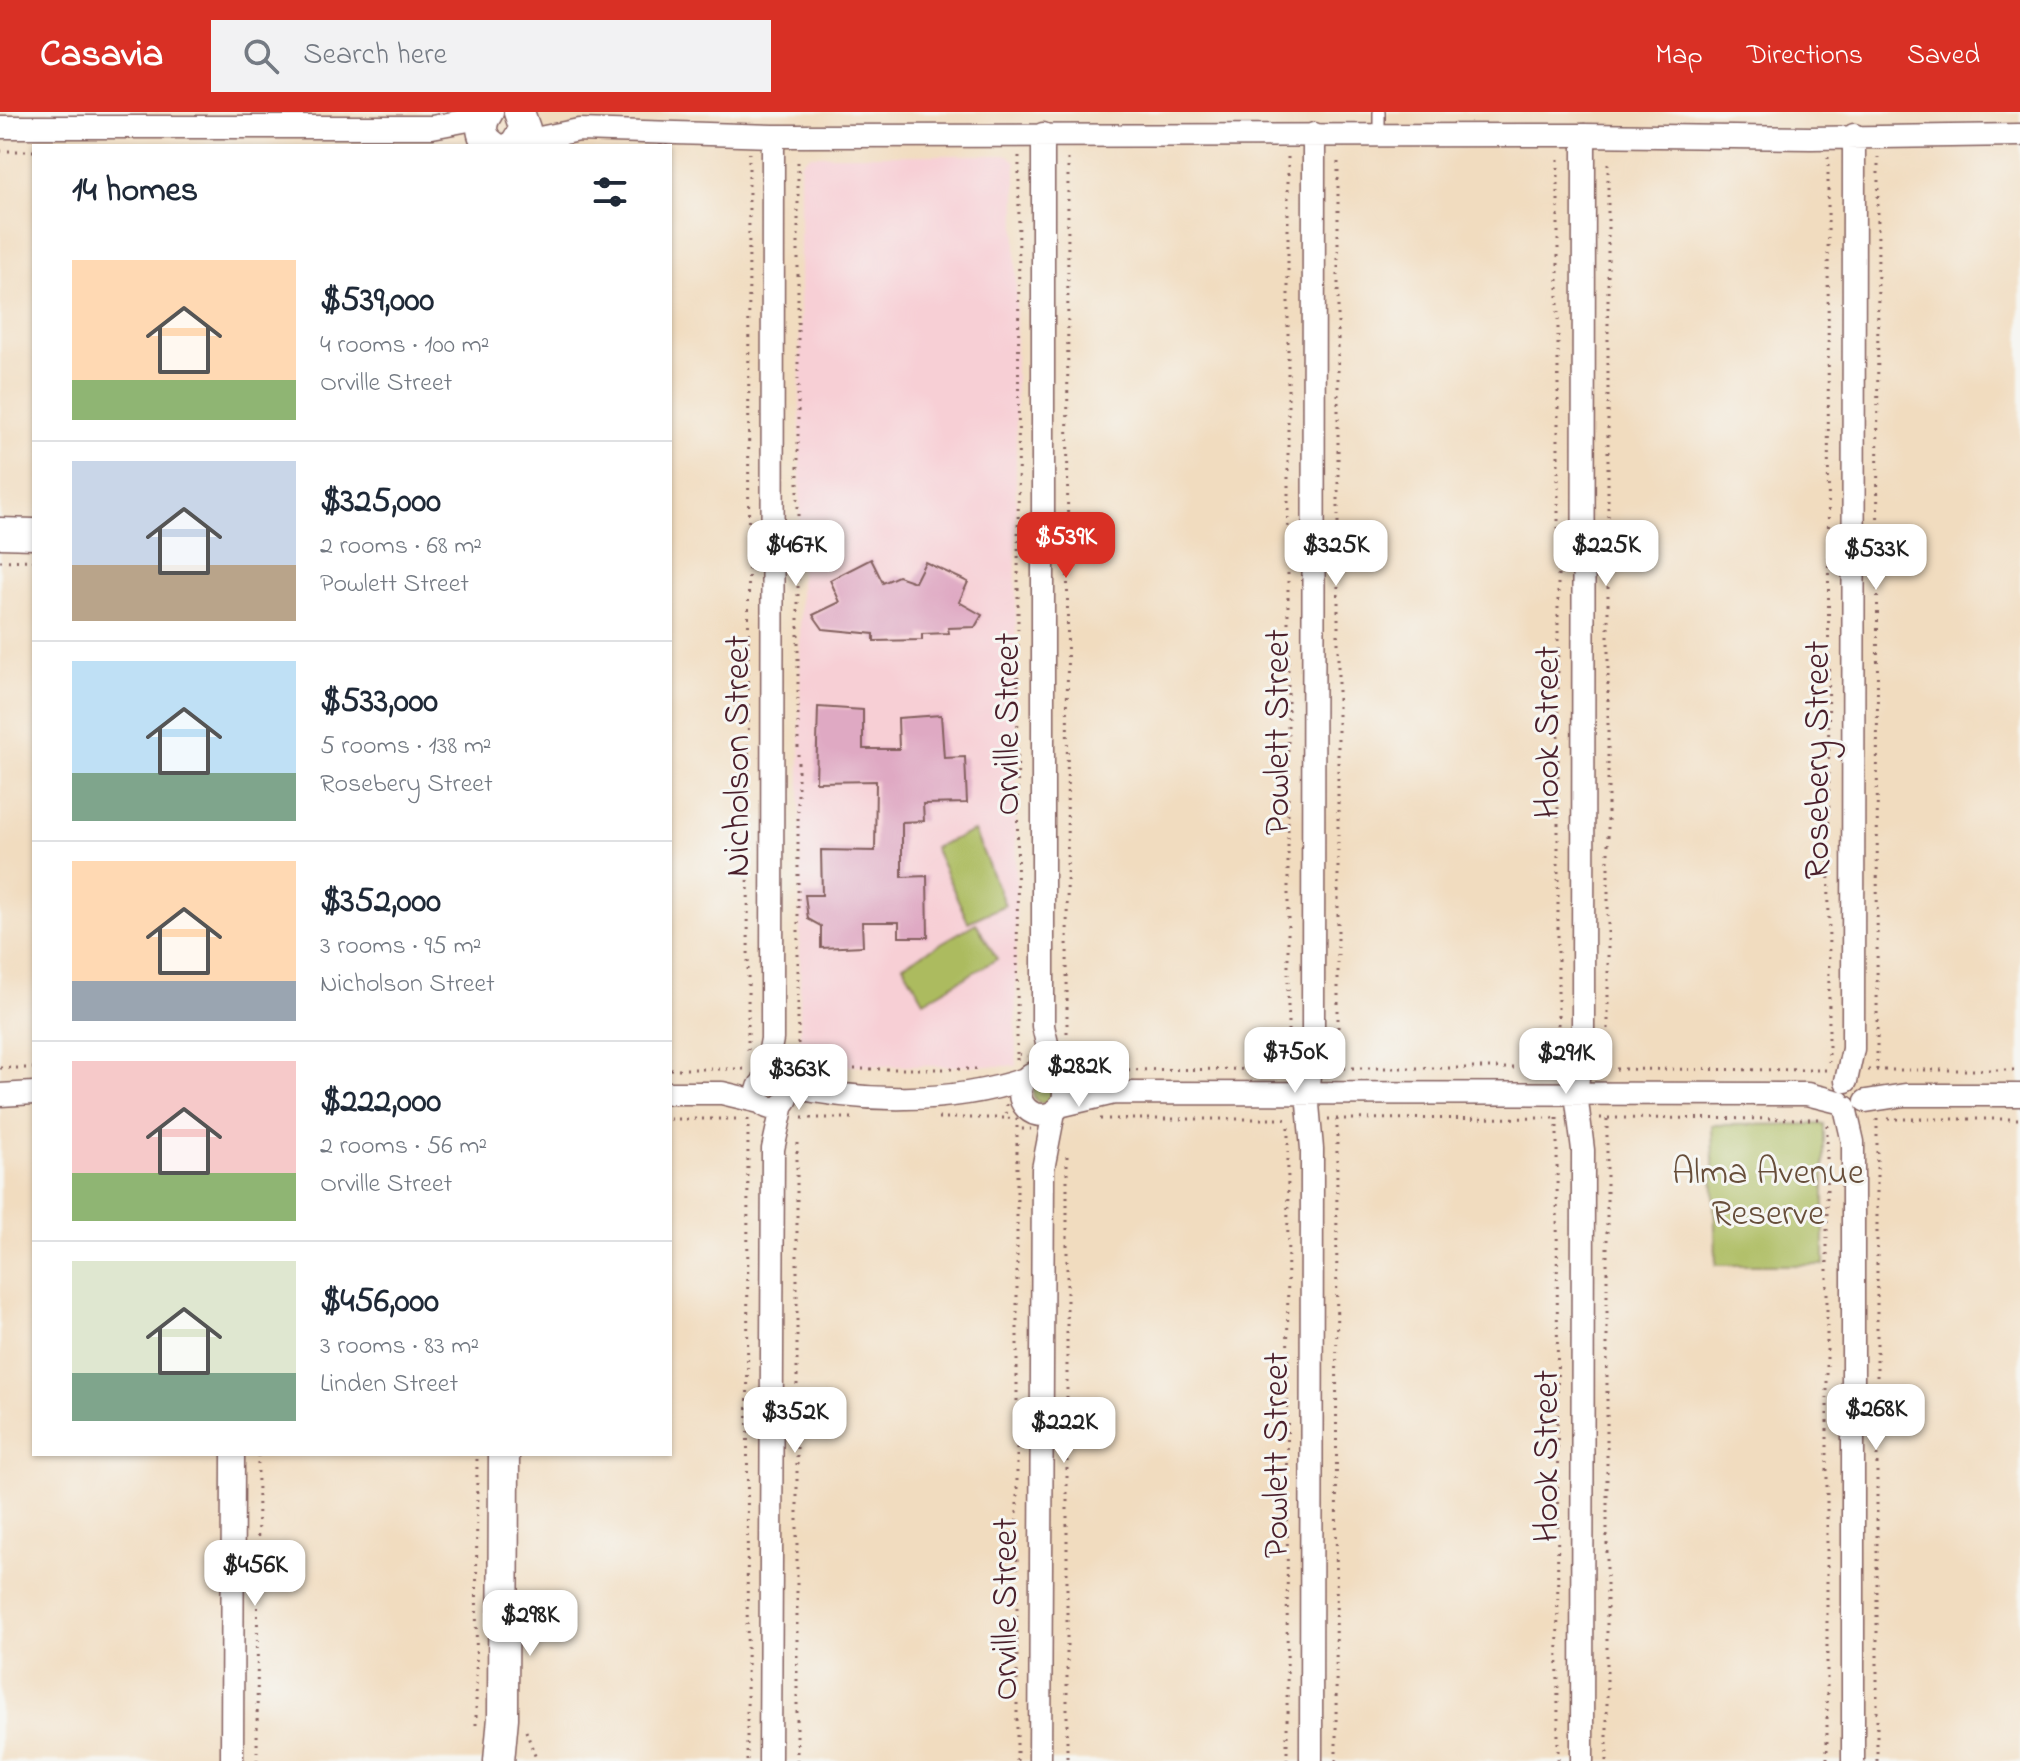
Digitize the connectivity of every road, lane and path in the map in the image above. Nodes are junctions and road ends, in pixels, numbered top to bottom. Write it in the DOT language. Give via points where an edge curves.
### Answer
graph roads {
  1 [pos="1379,123"];
  2 [pos="0,127"];
  3 [pos="233,128"];
  4 [pos="503,134"];
  5 [pos="1043,134"];
  6 [pos="1314,134"];
  7 [pos="1584,135"];
  8 [pos="1854,135"];
  9 [pos="2020,135"];
  10 [pos="773,136"];
  11 [pos="0,151"];
  12 [pos="32,151"];
  13 [pos="749,152"];
  14 [pos="798,152"];
  15 [pos="1019,153"];
  16 [pos="1068,153"];
  17 [pos="1288,153"];
  18 [pos="1338,153"];
  19 [pos="1558,153"];
  20 [pos="1608,153"];
  21 [pos="1828,153"];
  22 [pos="1878,153"];
  23 [pos="0,521"];
  24 [pos="32,521"];
  25 [pos="0,533"];
  26 [pos="32,534"];
  27 [pos="32,560"];
  28 [pos="0,561"];
  29 [pos="748,1054"];
  30 [pos="0,1068"];
  31 [pos="32,1068"];
  32 [pos="672,1069"];
  33 [pos="813,1069"];
  34 [pos="1313,1069"];
  35 [pos="1583,1069"];
  36 [pos="2020,1070"];
  37 [pos="773,1088"];
  38 [pos="1855,1088"];
  39 [pos="1035,1089"];
  40 [pos="2,1093"];
  41 [pos="32,1093"];
  42 [pos="672,1093"];
  43 [pos="1312,1093"];
  44 [pos="1583,1094"];
  45 [pos="2020,1095"];
  46 [pos="1583,1118"];
  47 [pos="672,1119"];
  48 [pos="1099,1119"];
  49 [pos="1313,1119"];
  50 [pos="2020,1119"];
  51 [pos="797,1134"];
  52 [pos="233,1456"];
  53 [pos="258,1456"];
  54 [pos="477,1456"];
  55 [pos="504,1456"];
  56 [pos="503,1718"];
  57 [pos="476,1733"];
  58 [pos="232,1761"];
  59 [pos="257,1761"];
  60 [pos="499,1761"];
  61 [pos="509,1761"];
  62 [pos="747,1761"];
  63 [pos="770,1761"];
  64 [pos="797,1761"];
  65 [pos="1017,1761"];
  66 [pos="1040,1761"];
  67 [pos="1067,1761"];
  68 [pos="1287,1761"];
  69 [pos="1311,1761"];
  70 [pos="1336,1761"];
  71 [pos="1558,1761"];
  72 [pos="1582,1761"];
  73 [pos="1607,1761"];
  74 [pos="1827,1761"];
  75 [pos="1853,1761"];
  76 [pos="1877,1761"];
  1 -- 6 [label="street"];
  1 -- 7 [label="street"];
  2 -- 3 [label="street"];
  3 -- 4 [label="street" via="432,127"];
  4 -- 10 [label="street" via="579,130"];
  5 -- 6 [label="street"];
  5 -- 10 [label="street"];
  5 -- 39 [label="street, Orville Street" via="1043,1026"];
  6 -- 34 [label="street, Powlett Street"];
  7 -- 8 [label="street"];
  7 -- 35 [label="street, Hook Street"];
  8 -- 9 [label="street"];
  8 -- 38 [label="street, Rosebery Street"];
  10 -- 37 [label="street, Nicholson Street"];
  11 -- 12 [label="path"];
  13 -- 29 [label="path"];
  14 -- 37 [label="path" via="798,1069"];
  15 -- 39 [label="path"];
  16 -- 39 [label="path"];
  17 -- 34 [label="path"];
  18 -- 34 [label="path"];
  19 -- 35 [label="path"];
  20 -- 35 [label="path"];
  21 -- 38 [label="path"];
  22 -- 38 [label="path"];
  23 -- 24 [label="street"];
  25 -- 26 [label="street"];
  27 -- 28 [label="path"];
  30 -- 31 [label="path"];
  32 -- 37 [label="path"];
  33 -- 39 [label="path"];
  34 -- 35 [label="path"];
  34 -- 39 [label="path" via="1068,1070"];
  34 -- 43 [label="street, Powlett Street"];
  35 -- 38 [label="path"];
  35 -- 44 [label="street, Hook Street"];
  36 -- 38 [label="path"];
  37 -- 39 [label="street" via="863,1097"];
  37 -- 42 [label="street"];
  37 -- 63 [label="street, Nicholson Street"];
  38 -- 44 [label="street" via="1807,1094"];
  38 -- 45 [label="street" via="1905,1095"];
  38 -- 50 [label="path"];
  38 -- 75 [label="street, Rosebery Street"];
  38 -- 76 [label="path"];
  39 -- 43 [label="street"];
  39 -- 65 [label="path"];
  39 -- 66 [label="street, Orville Street" via="1043,1169"];
  39 -- 67 [label="path" via="1067,1128"];
  40 -- 41 [label="street"];
  43 -- 44 [label="street"];
  43 -- 49 [label="street, Powlett Street"];
  44 -- 46 [label="street, Hook Street"];
  46 -- 49 [label="path"];
  46 -- 71 [label="path"];
  46 -- 72 [label="street, Hook Street"];
  46 -- 73 [label="path"];
  46 -- 74 [label="path" via="1827,1119"];
  47 -- 62 [label="path" via="748,1119"];
  48 -- 49 [label="path"];
  49 -- 68 [label="path"];
  49 -- 69 [label="street, Powlett Street"];
  49 -- 70 [label="path"];
  51 -- 64 [label="path"];
  52 -- 58 [label="street"];
  53 -- 59 [label="path"];
  54 -- 57 [label="path"];
  55 -- 56 [label="street"];
  56 -- 60 [label="street"];
  56 -- 61 [label="street"];
}
